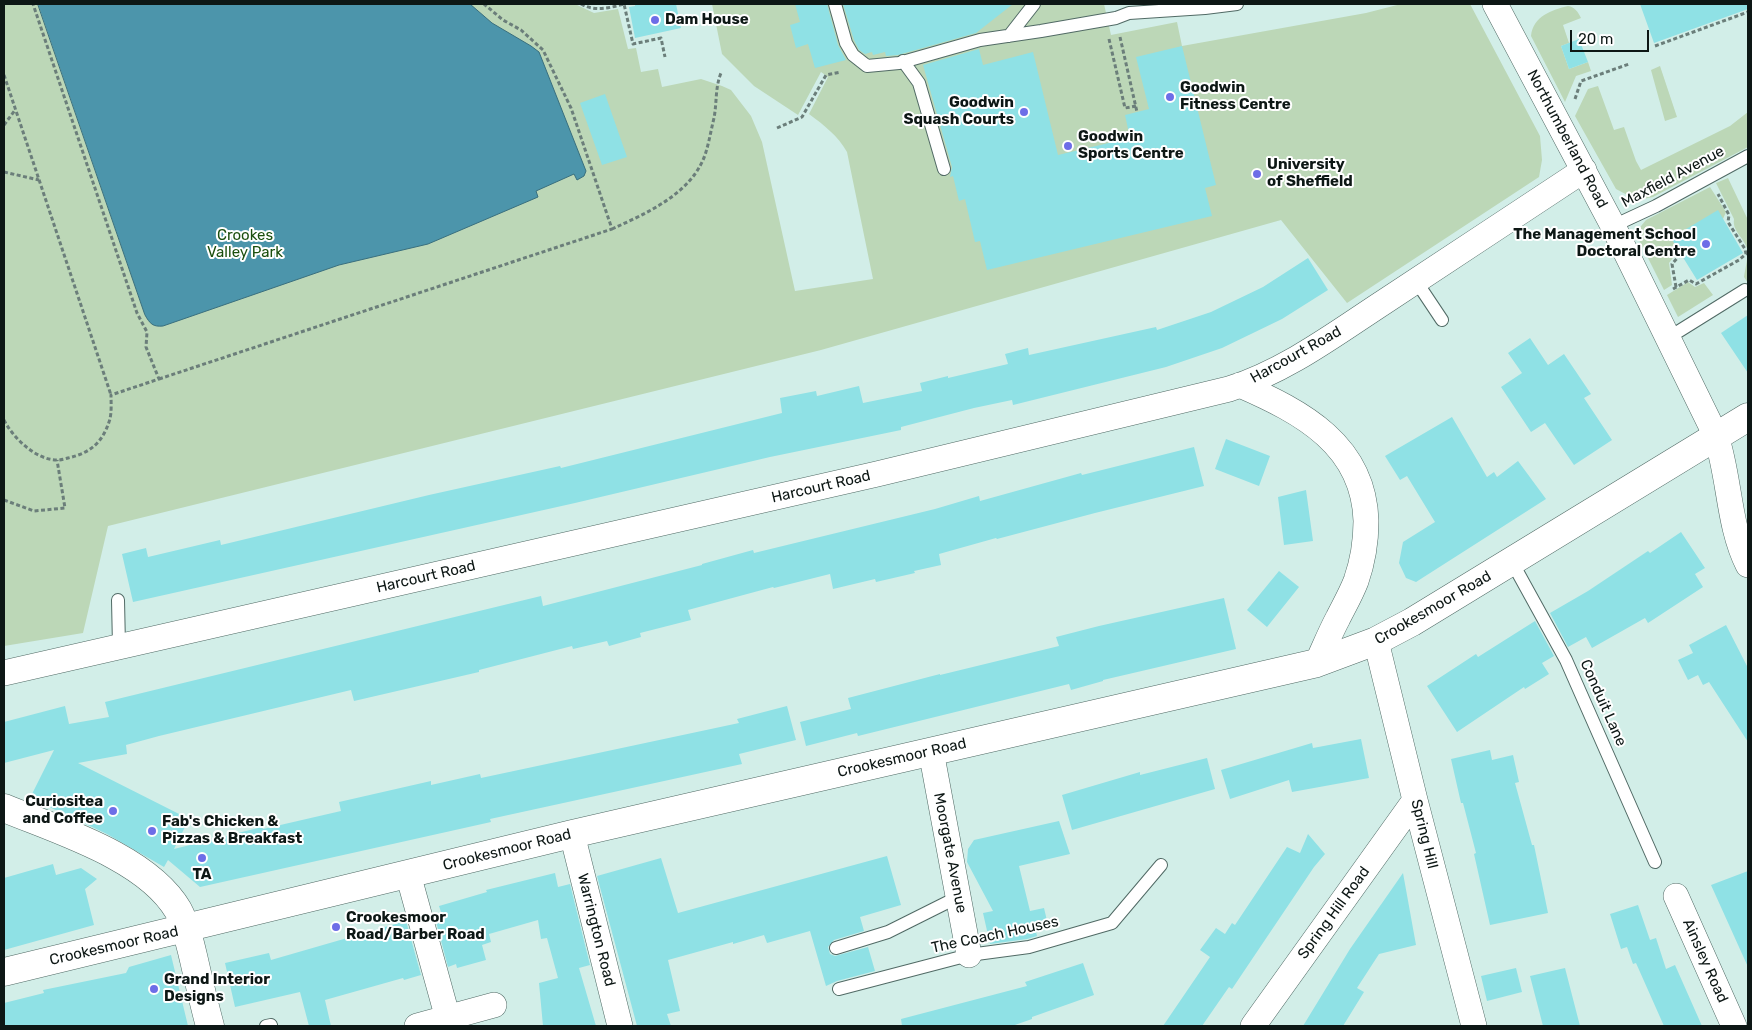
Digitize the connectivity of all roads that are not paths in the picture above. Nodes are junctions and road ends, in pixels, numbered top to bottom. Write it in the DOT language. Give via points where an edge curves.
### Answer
graph roads {
  1 [pos="835,4"];
  2 [pos="1034,4"];
  3 [pos="1237,4"];
  4 [pos="1495,4"];
  5 [pos="1009,36"];
  6 [pos="904,61"];
  7 [pos="1748,156"];
  8 [pos="944,169"];
  9 [pos="1584,170"];
  10 [pos="1613,226"];
  11 [pos="1416,281"];
  12 [pos="1745,290"];
  13 [pos="1442,320"];
  14 [pos="1668,338"];
  15 [pos="1240,385"];
  16 [pos="1748,417"];
  17 [pos="1716,436"];
  18 [pos="1512,562"];
  19 [pos="1748,565"];
  20 [pos="118,600"];
  21 [pos="1376,641"];
  22 [pos="119,646"];
  23 [pos="1317,663"];
  24 [pos="4,674"];
  25 [pos="931,752"];
  26 [pos="1415,800"];
  27 [pos="4,808"];
  28 [pos="572,834"];
  29 [pos="1655,862"];
  30 [pos="1161,865"];
  31 [pos="408,874"];
  32 [pos="1676,896"];
  33 [pos="958,897"];
  34 [pos="186,928"];
  35 [pos="836,948"];
  36 [pos="969,955"];
  37 [pos="4,972"];
  38 [pos="839,989"];
  39 [pos="494,1005"];
  40 [pos="448,1022"];
  41 [pos="210,1026"];
  42 [pos="417,1026"];
  43 [pos="620,1026"];
  44 [pos="1252,1026"];
  45 [pos="1474,1026"];
  46 [pos="1734,1026"];
  1 -- 6 [label="lane" via="846,43 853,55 866,66"];
  2 -- 5 [label="lane"];
  3 -- 5 [label="lane" via="1129,13"];
  4 -- 9 [label="street, Northumberland Road"];
  5 -- 6 [label="lane" via="980,40"];
  6 -- 8 [label="lane" via="919,83"];
  7 -- 10 [label="lane, Maxfield Avenue"];
  9 -- 10 [label="street, Northumberland Road"];
  9 -- 11 [label="street, Harcourt Road"];
  10 -- 14 [label="street, Northumberland Road"];
  11 -- 13 [label="lane"];
  11 -- 15 [label="street, Harcourt Road" via="1295,359"];
  12 -- 14 [label="lane"];
  14 -- 17 [label="street, Northumberland Road"];
  15 -- 22 [label="street, Harcourt Road" via="858,478"];
  15 -- 23 [label="street" via="1302,416 1317,428 1350,464 1364,495 1366,526 1356,581"];
  16 -- 17 [label="street, Crookesmoor Road"];
  17 -- 18 [label="street, Crookesmoor Road"];
  17 -- 19 [label="street, Northumberland Road" via="1735,529"];
  18 -- 21 [label="street, Crookesmoor Road"];
  18 -- 29 [label="lane, Conduit Lane" via="1566,660"];
  20 -- 22 [label="lane"];
  21 -- 23 [label="street, Crookesmoor Road"];
  21 -- 26 [label="street, Spring Hill"];
  22 -- 24 [label="street, Harcourt Road"];
  23 -- 25 [label="street, Crookesmoor Road"];
  25 -- 28 [label="street, Crookesmoor Road"];
  25 -- 33 [label="street, Moorgate Avenue"];
  26 -- 44 [label="street, Spring Hill Road"];
  26 -- 45 [label="street, Spring Hill"];
  27 -- 34 [label="street" via="68,834 138,869 161,888"];
  28 -- 31 [label="street, Crookesmoor Road"];
  28 -- 43 [label="street, Warrington Road"];
  30 -- 36 [label="lane, The Coach Houses" via="1112,923 1029,947"];
  31 -- 34 [label="street, Crookesmoor Road"];
  31 -- 40 [label="street"];
  32 -- 46 [label="street, Ainsley Road"];
  33 -- 35 [label="lane" via="888,932"];
  33 -- 36 [label="street, Moorgate Avenue"];
  34 -- 37 [label="street, Crookesmoor Road"];
  34 -- 41 [label="street"];
  36 -- 38 [label="lane, The Coach Houses"];
  39 -- 40 [label="street"];
  40 -- 42 [label="street"];
}
